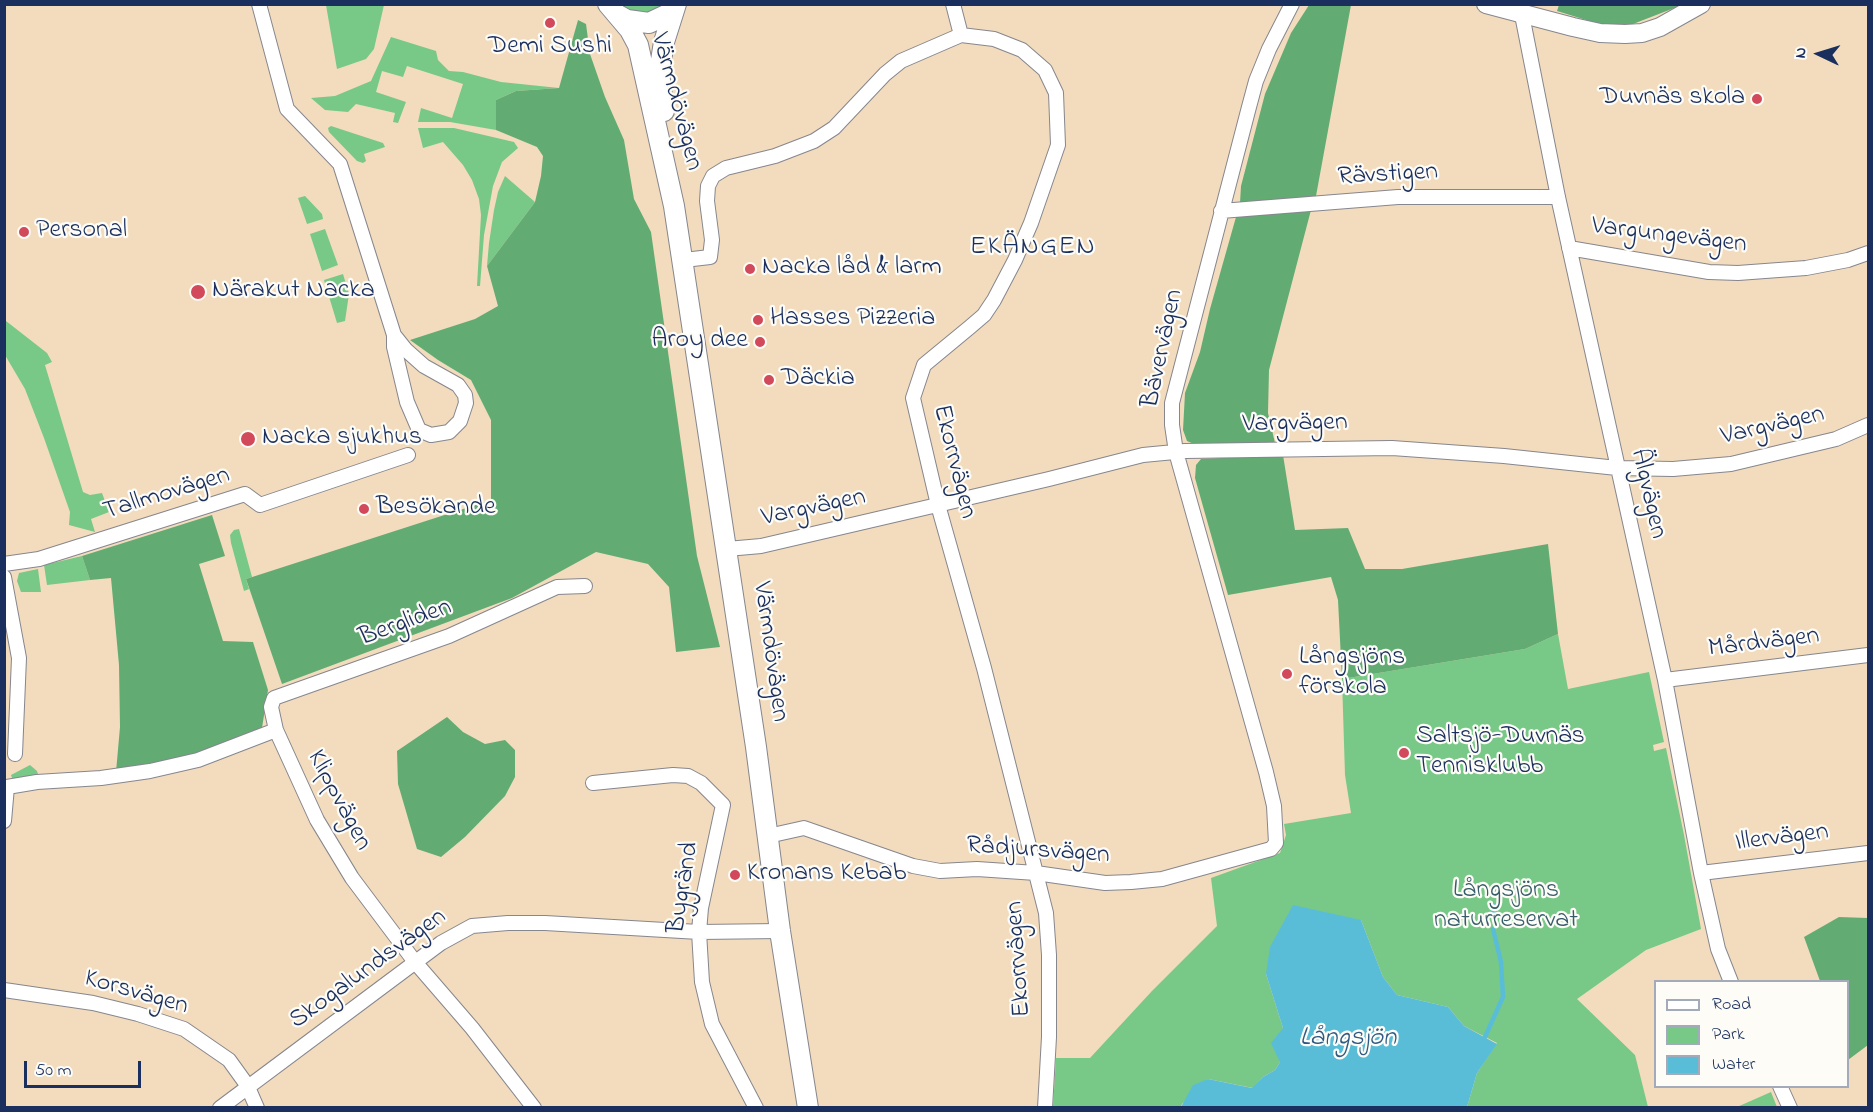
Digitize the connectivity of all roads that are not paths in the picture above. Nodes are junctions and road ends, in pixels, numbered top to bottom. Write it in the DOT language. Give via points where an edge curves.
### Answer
graph roads {
  1 [pos="260,4"];
  2 [pos="597,4"];
  3 [pos="953,4"];
  4 [pos="1292,4"];
  5 [pos="1486,4"];
  6 [pos="1701,4"];
  7 [pos="676,5"];
  8 [pos="613,10"];
  9 [pos="1522,15"];
  10 [pos="961,35"];
  11 [pos="1558,197"];
  12 [pos="674,206"];
  13 [pos="1221,211"];
  14 [pos="1569,248"];
  15 [pos="1869,253"];
  16 [pos="684,260"];
  17 [pos="394,335"];
  18 [pos="1869,425"];
  19 [pos="1176,452"];
  20 [pos="408,456"];
  21 [pos="1617,468"];
  22 [pos="938,505"];
  23 [pos="727,549"];
  24 [pos="4,564"];
  25 [pos="4,577"];
  26 [pos="585,586"];
  27 [pos="1869,655"];
  28 [pos="1665,680"];
  29 [pos="276,730"];
  30 [pos="15,754"];
  31 [pos="593,783"];
  32 [pos="1275,814"];
  33 [pos="4,821"];
  34 [pos="768,836"];
  35 [pos="1869,853"];
  36 [pos="1036,873"];
  37 [pos="1701,873"];
  38 [pos="780,931"];
  39 [pos="699,932"];
  40 [pos="415,962"];
  41 [pos="1731,980"];
  42 [pos="4,990"];
  43 [pos="247,1085"];
  44 [pos="1781,1088"];
  45 [pos="220,1107"];
  46 [pos="257,1107"];
  47 [pos="534,1107"];
  48 [pos="756,1107"];
  49 [pos="808,1107"];
  50 [pos="1045,1107"];
  51 [pos="1790,1107"];
  1 -- 17 [label="street" via="287,109 340,164"];
  2 -- 8 [label="street"];
  3 -- 10 [label="street"];
  4 -- 13 [label="street, Bävervägen" via="1256,81"];
  5 -- 9 [label="street"];
  6 -- 9 [label="street" via="1642,33 1600,33"];
  7 -- 8 [label="main road, Värmdövägen" via="668,14 649,23 627,20"];
  7 -- 12 [label="main road, Värmdövägen" via="659,73"];
  8 -- 12 [label="main road, Värmdövägen" via="638,45"];
  9 -- 11 [label="street, Älgvägen"];
  10 -- 16 [label="street" via="901,61 834,128 814,141 726,168 713,176 707,201 710,257"];
  10 -- 22 [label="street, Ekorrvägen" via="994,39 1022,50 1046,70 1056,93 1059,145 1031,223 994,300 984,315 924,365 913,398"];
  11 -- 13 [label="street, Rävstigen" via="1398,197"];
  11 -- 14 [label="street, Älgvägen"];
  12 -- 16 [label="main road, Värmdövägen"];
  13 -- 19 [label="street, Bävervägen" via="1172,403"];
  14 -- 15 [label="street, Vargungevägen" via="1709,272 1738,273 1806,268"];
  14 -- 21 [label="street, Älgvägen"];
  16 -- 23 [label="main road, Värmdövägen"];
  17 -- 17 [label="street" via="407,402 419,430 431,435 449,432 460,421 465,395 458,385 406,350"];
  18 -- 21 [label="street, Vargvägen" via="1836,439 1731,464"];
  19 -- 21 [label="street, Vargvägen" via="1392,448"];
  19 -- 22 [label="street, Vargvägen" via="1143,456"];
  19 -- 32 [label="street, Bävervägen"];
  20 -- 24 [label="street, Tallmovägen" via="260,505 246,494 39,559"];
  21 -- 28 [label="street, Älgvägen"];
  22 -- 23 [label="street, Vargvägen" via="761,546"];
  22 -- 36 [label="street, Ekorrvägen"];
  23 -- 34 [label="main road, Värmdövägen"];
  25 -- 30 [label="street" via="19,658"];
  26 -- 29 [label="street, Bergliden" via="557,587 449,636 274,698 271,707"];
  27 -- 28 [label="street, Mårdvägen"];
  28 -- 37 [label="street, Älgvägen"];
  29 -- 33 [label="street, Klippvägen" via="198,760 150,771 7,787"];
  29 -- 40 [label="street, Klippvägen" via="317,820 351,878"];
  31 -- 39 [label="street, Bygränd" via="688,776 723,805"];
  32 -- 36 [label="street, Rådjursvägen" via="1276,843 1270,849 1162,879 1098,882"];
  34 -- 36 [label="street, Rådjursvägen" via="804,828 913,866 940,871"];
  34 -- 38 [label="main road, Värmdövägen"];
  35 -- 37 [label="street, Illervägen"];
  36 -- 50 [label="street, Ekorrvägen" via="1046,913 1048,955"];
  37 -- 41 [label="street, Älgvägen" via="1718,949"];
  38 -- 39 [label="street, Skogalundsvägen"];
  38 -- 49 [label="main road, Värmdövägen"];
  39 -- 40 [label="street, Skogalundsvägen" via="545,923 472,926"];
  39 -- 48 [label="street, Bygränd" via="702,982 712,1024"];
  40 -- 43 [label="street, Skogalundsvägen"];
  40 -- 47 [label="street, Klippvägen"];
  42 -- 43 [label="street, Korsvägen" via="93,1003 184,1029 229,1060"];
  43 -- 45 [label="street, Skogalundsvägen"];
  43 -- 46 [label="street, Korsvägen"];
  44 -- 51 [label="street"];
}
